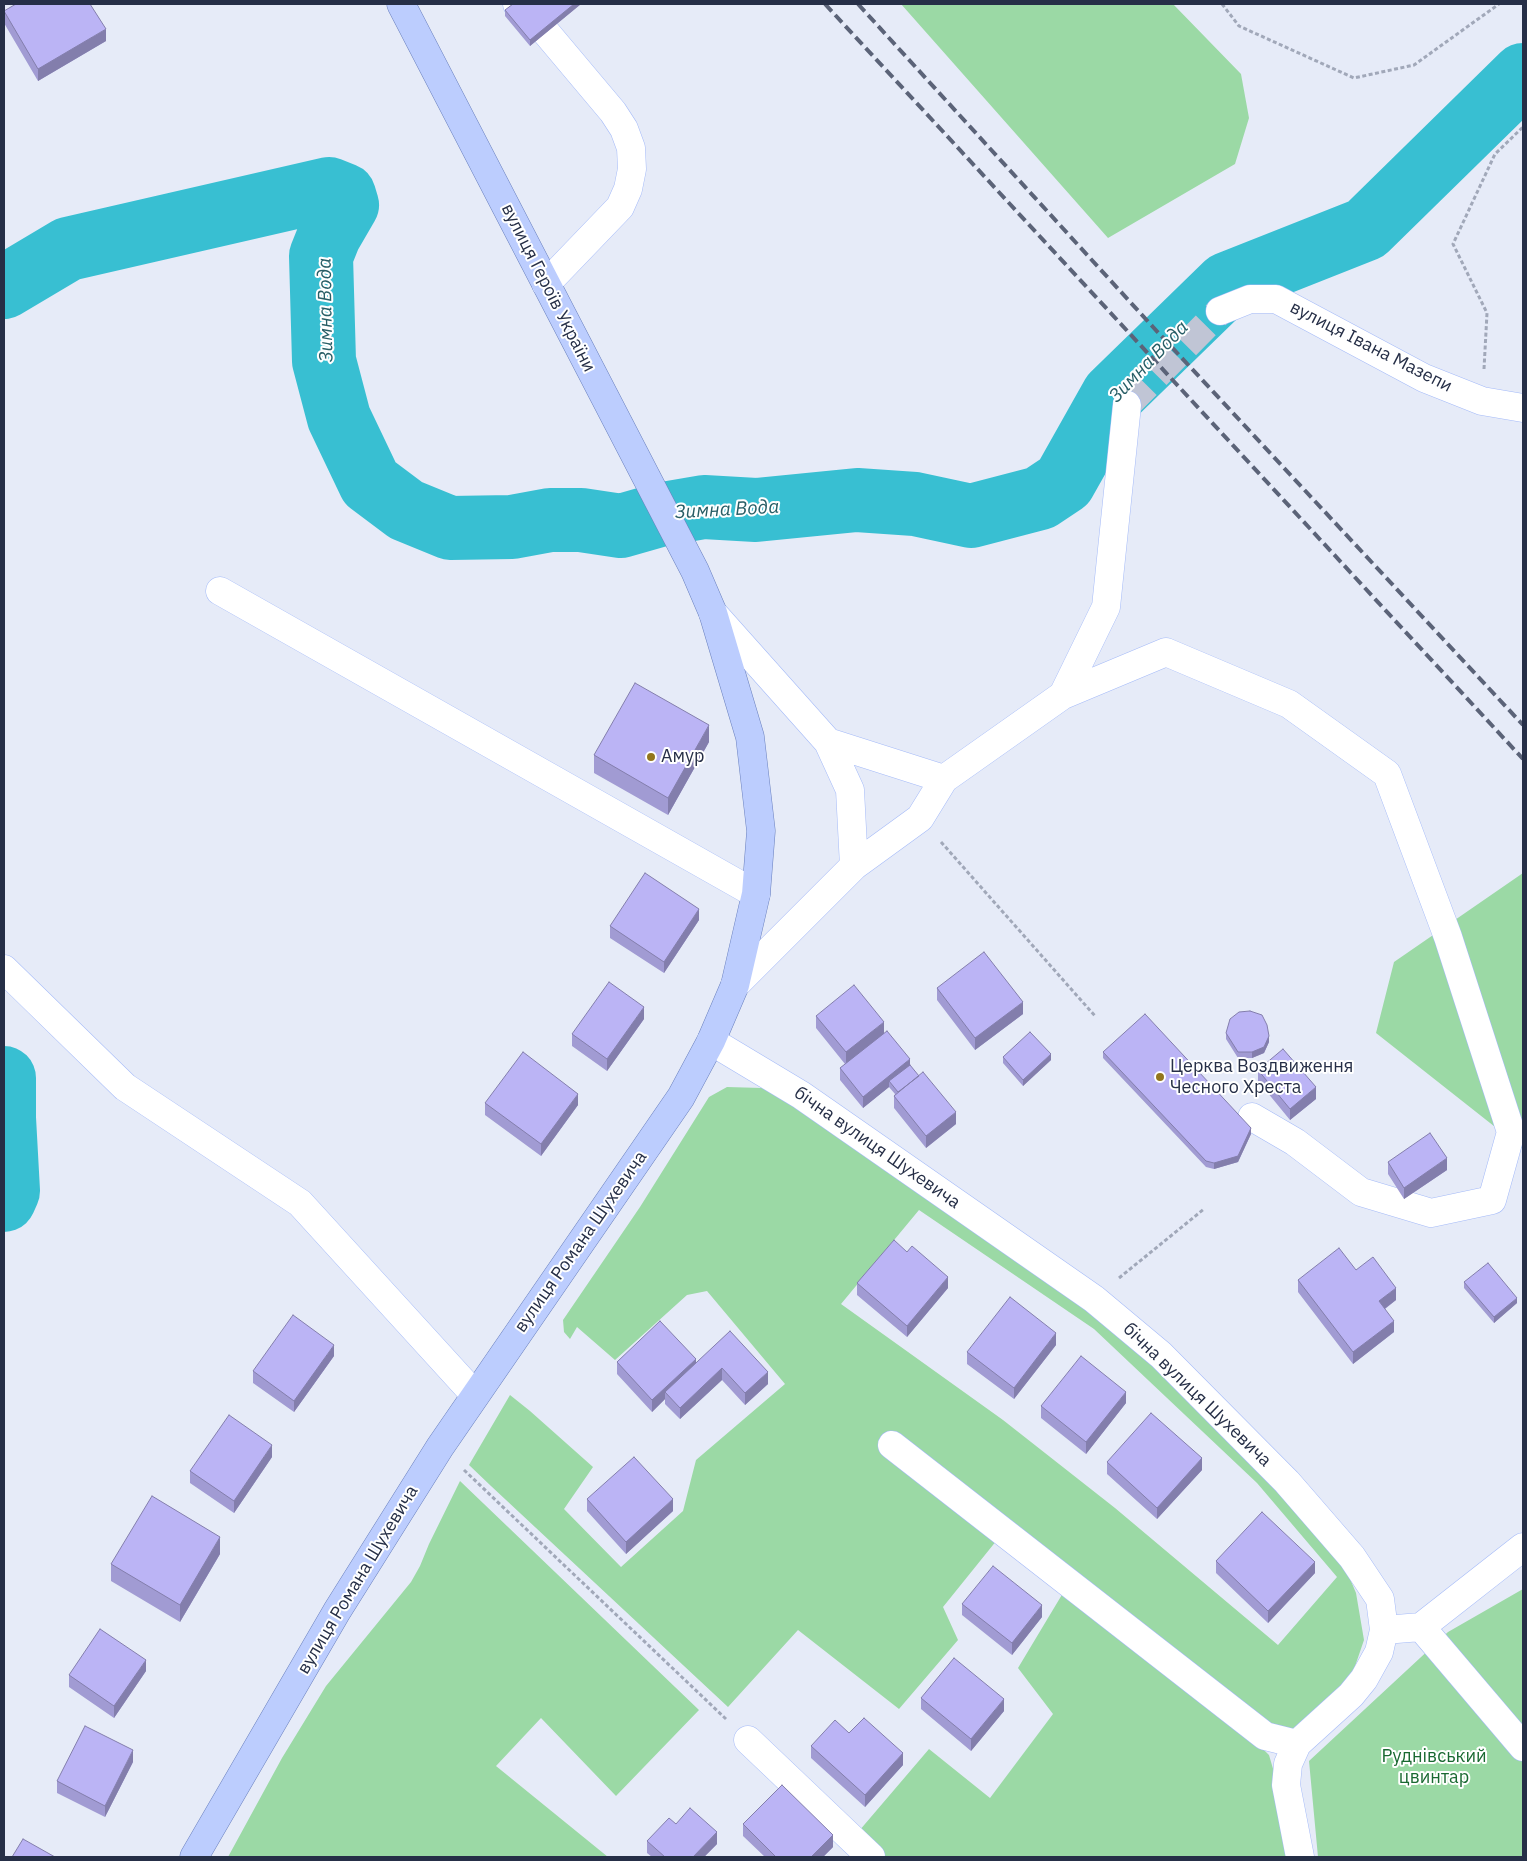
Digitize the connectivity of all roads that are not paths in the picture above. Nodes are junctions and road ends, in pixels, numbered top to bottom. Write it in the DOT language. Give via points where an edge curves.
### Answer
graph roads {
  1 [pos="517,4"];
  2 [pos="406,5"];
  3 [pos="546,284"];
  4 [pos="1220,311"];
  5 [pos="1127,404"];
  6 [pos="1523,408"];
  7 [pos="695,571"];
  8 [pos="220,591"];
  9 [pos="713,613"];
  10 [pos="1063,695"];
  11 [pos="828,742"];
  12 [pos="944,779"];
  13 [pos="854,866"];
  14 [pos="756,894"];
  15 [pos="4,969"];
  16 [pos="735,984"];
  17 [pos="711,1041"];
  18 [pos="1252,1117"];
  19 [pos="475,1394"];
  20 [pos="892,1445"];
  21 [pos="1523,1547"];
  22 [pos="1421,1627"];
  23 [pos="1384,1630"];
  24 [pos="748,1740"];
  25 [pos="1297,1744"];
  26 [pos="1523,1748"];
  27 [pos="194,1857"];
  28 [pos="871,1857"];
  29 [pos="1300,1857"];
  1 -- 3 [label="street" via="534,18 613,112 631,148 630,182 620,207"];
  2 -- 3 [label="main road, вулиця Героїв України"];
  3 -- 7 [label="main road, вулиця Героїв України"];
  4 -- 6 [label="street, вулиця Івана Мазепи" via="1250,299 1276,299 1424,378 1482,401"];
  5 -- 10 [label="street" via="1106,607"];
  7 -- 9 [label="main road, вулиця Романа Шухевича"];
  8 -- 14 [label="street"];
  9 -- 11 [label="street"];
  9 -- 14 [label="main road, вулиця Романа Шухевича" via="750,738 761,831"];
  10 -- 12 [label="street"];
  10 -- 18 [label="street" via="1166,652 1289,704 1386,774 1448,937 1512,1132 1492,1200 1431,1213 1361,1192 1295,1142"];
  11 -- 12 [label="street"];
  11 -- 13 [label="street" via="850,790"];
  12 -- 13 [label="street" via="920,818"];
  13 -- 16 [label="street"];
  14 -- 16 [label="main road, вулиця Романа Шухевича"];
  15 -- 19 [label="street" via="125,1086 300,1203"];
  16 -- 17 [label="main road, вулиця Романа Шухевича"];
  17 -- 19 [label="main road, вулиця Романа Шухевича" via="676,1104"];
  17 -- 23 [label="street, бічна вулиця Шухевича" via="800,1095 1094,1299 1161,1355 1287,1482 1352,1557 1380,1599"];
  19 -- 27 [label="main road, вулиця Романа Шухевича" via="337,1611"];
  20 -- 25 [label="street" via="1265,1736"];
  21 -- 22 [label="street"];
  22 -- 23 [label="street"];
  22 -- 26 [label="street"];
  23 -- 25 [label="street, бічна вулиця Шухевича" via="1379,1652 1364,1679"];
  24 -- 28 [label="street"];
  25 -- 29 [label="street" via="1288,1764 1286,1785"];
}
